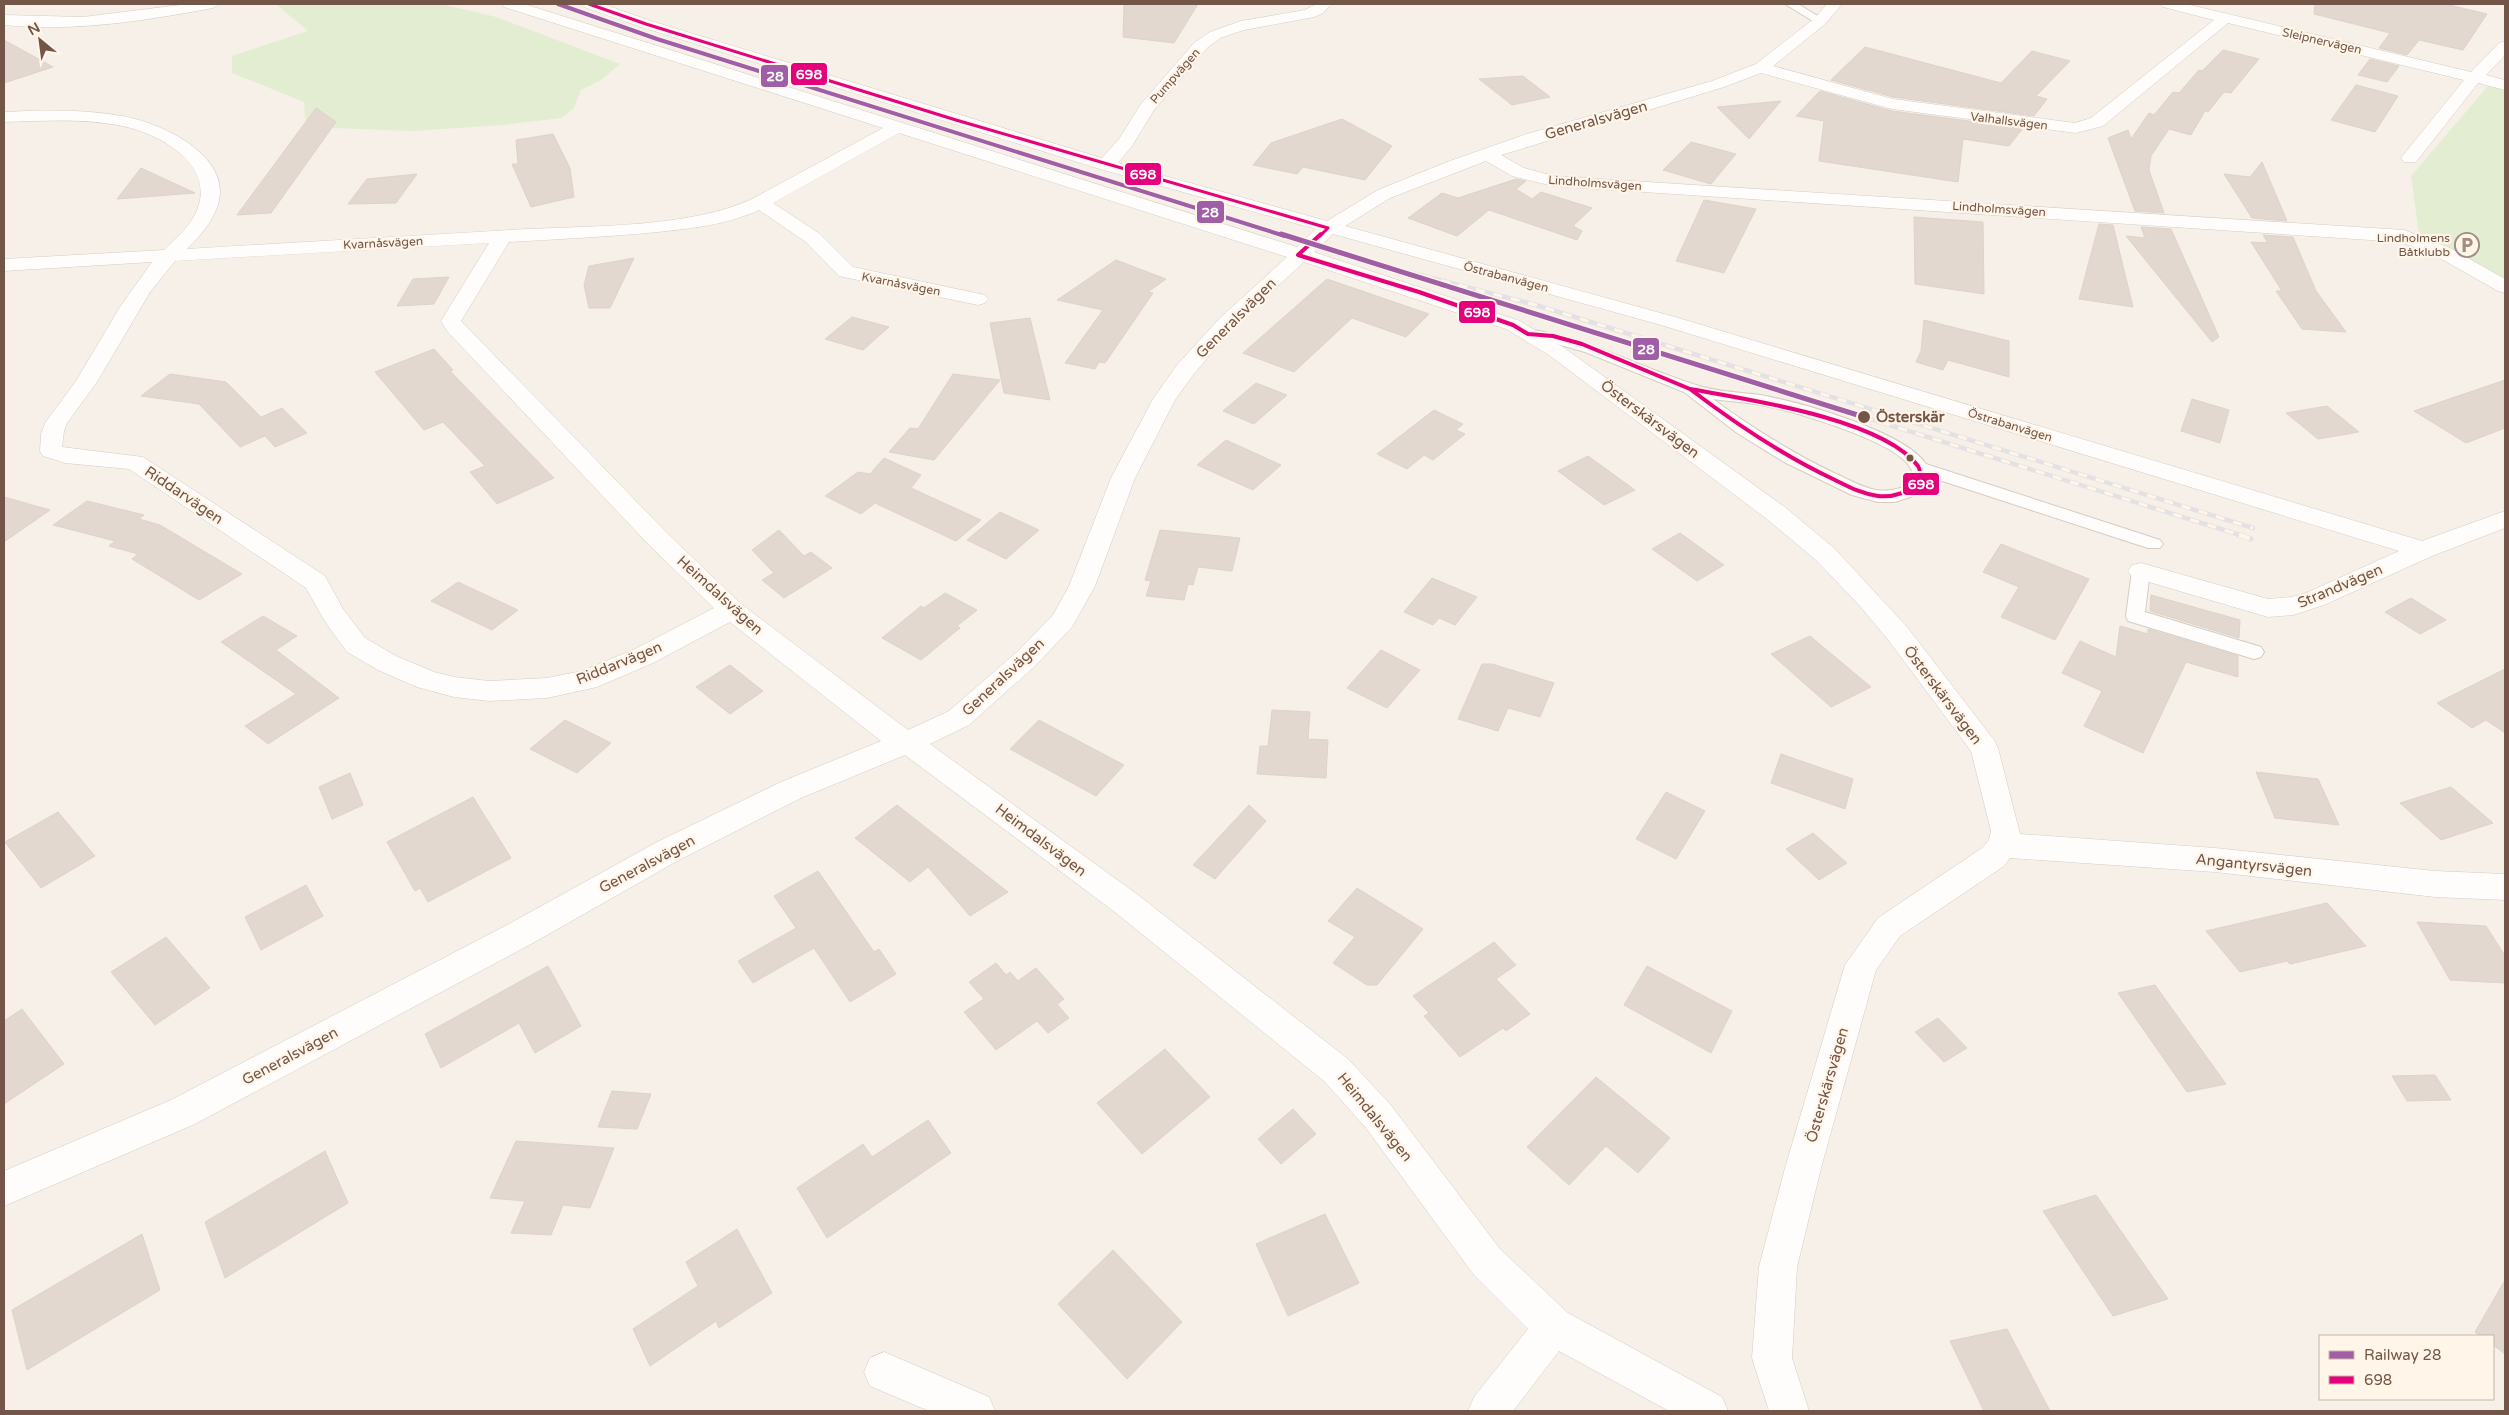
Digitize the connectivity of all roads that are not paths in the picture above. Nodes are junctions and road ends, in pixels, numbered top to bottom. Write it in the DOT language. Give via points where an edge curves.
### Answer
graph roads {
  1 [pos="213,4"];
  2 [pos="509,4"];
  3 [pos="589,4"];
  4 [pos="1324,4"];
  5 [pos="1790,4"];
  6 [pos="1836,4"];
  7 [pos="2168,4"];
  8 [pos="2225,18"];
  9 [pos="4,20"];
  10 [pos="1820,21"];
  11 [pos="2505,46"];
  12 [pos="1761,68"];
  13 [pos="2476,77"];
  14 [pos="2505,85"];
  15 [pos="4,117"];
  16 [pos="897,127"];
  17 [pos="1487,154"];
  18 [pos="2410,158"];
  19 [pos="1106,164"];
  20 [pos="759,203"];
  21 [pos="1328,228"];
  22 [pos="502,237"];
  23 [pos="1298,255"];
  24 [pos="170,256"];
  25 [pos="4,265"];
  26 [pos="2505,287"];
  27 [pos="978,299"];
  28 [pos="1528,334"];
  29 [pos="1690,389"];
  30 [pos="1920,468"];
  31 [pos="2505,519"];
  32 [pos="2154,544"];
  33 [pos="2423,550"];
  34 [pos="2141,571"];
  35 [pos="732,610"];
  36 [pos="2254,652"];
  37 [pos="908,742"];
  38 [pos="2003,845"];
  39 [pos="2505,887"];
  40 [pos="4,1189"];
  41 [pos="1554,1327"];
  42 [pos="884,1372"];
  43 [pos="975,1411"];
  44 [pos="1488,1411"];
  45 [pos="1708,1411"];
  46 [pos="1789,1411"];
  1 -- 9 [label="street" via="68,23 30,24"];
  2 -- 16 [label="street, Österskärsvägen"];
  3 -- 19 [label="street, Östrabanvägen"];
  4 -- 19 [label="street, Pumpvägen" via="1309,14 1241,26 1201,44 1147,108 1126,142"];
  5 -- 10 [label="lane"];
  6 -- 10 [label="street, Generalsvägen"];
  7 -- 8 [label="street, Sleipnervägen"];
  8 -- 12 [label="street, Valhallsvägen" via="2097,122 2076,128 1892,104"];
  8 -- 13 [label="street, Sleipnervägen"];
  10 -- 12 [label="street, Generalsvägen"];
  11 -- 13 [label="street"];
  12 -- 17 [label="street, Generalsvägen"];
  13 -- 14 [label="street, Sleipnervägen"];
  13 -- 18 [label="street"];
  15 -- 24 [label="street, Riddarvägen" via="70,114 124,121 156,131 185,148 206,169 210,199 199,223"];
  16 -- 20 [label="street, Kvarnåsvägen"];
  16 -- 23 [label="street, Österskärsvägen"];
  17 -- 21 [label="street, Generalsvägen" via="1384,194"];
  17 -- 26 [label="street, Lindholmsvägen" via="1518,172 1553,181 2404,236 2443,252"];
  19 -- 21 [label="street, Östrabanvägen"];
  20 -- 22 [label="street, Kvarnåsvägen" via="732,215 688,223"];
  20 -- 27 [label="street, Kvarnåsvägen" via="813,238 846,272"];
  21 -- 23 [label="street, Generalsvägen"];
  21 -- 33 [label="street, Östrabanvägen" via="1668,321"];
  22 -- 24 [label="street, Kvarnåsvägen"];
  22 -- 35 [label="street, Heimdalsvägen" via="451,321 457,331 658,539"];
  23 -- 28 [label="street, Österskärsvägen" via="1419,292 1513,325"];
  23 -- 37 [label="street, Generalsvägen" via="1202,349 1164,399 1123,478 1082,586 1063,621 1027,658 959,718"];
  24 -- 25 [label="street, Kvarnåsvägen"];
  24 -- 35 [label="street, Riddarvägen" via="142,290 53,429 51,451 66,456 135,462 316,582 333,614 356,645 387,663 427,680 454,687 489,691 547,688 587,680 644,656"];
  28 -- 29 [label="lane" via="1553,336 1582,344"];
  28 -- 38 [label="street, Österskärsvägen" via="1619,395 1777,514 1826,555 1869,600 1984,748 2006,831"];
  29 -- 30 [label="lane" via="1772,403 1860,430 1902,451"];
  29 -- 30 [label="lane" via="1743,430 1790,458 1858,491 1878,496 1910,492 1921,484"];
  30 -- 32 [label="lane"];
  31 -- 33 [label="street, Strandvägen"];
  33 -- 34 [label="street, Strandvägen" via="2315,599 2293,606 2268,608"];
  34 -- 36 [label="lane" via="2135,616"];
  35 -- 37 [label="street, Heimdalsvägen" via="894,736"];
  37 -- 40 [label="street, Generalsvägen" via="790,790 668,851 520,934 183,1112"];
  37 -- 41 [label="street, Heimdalsvägen" via="1127,904 1336,1070 1378,1116 1487,1262"];
  38 -- 39 [label="street, Angantyrsvägen" via="2215,860 2435,884"];
  38 -- 46 [label="street, Österskärsvägen" via="1962,879 1889,927 1861,965 1778,1267 1772,1358"];
  41 -- 44 [label="street"];
  41 -- 45 [label="street, Heimdalsvägen"];
  42 -- 43 [label="street"];
}
